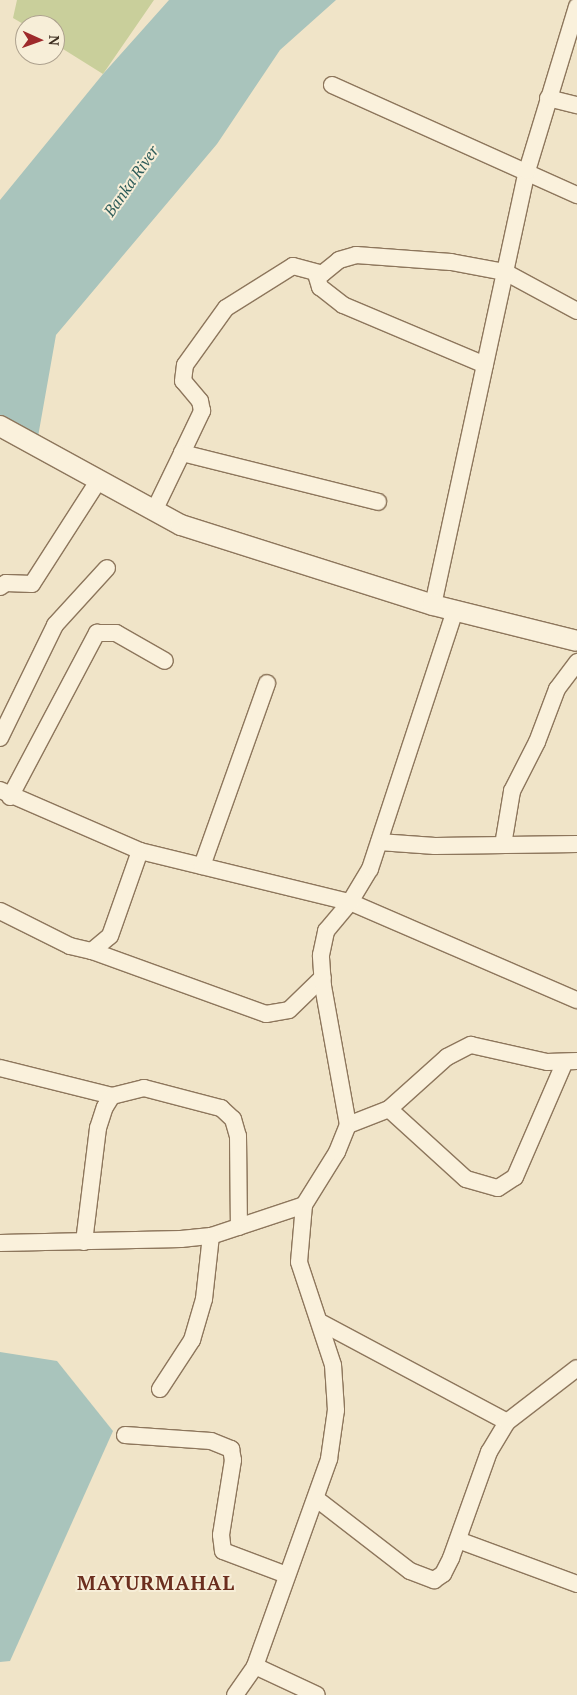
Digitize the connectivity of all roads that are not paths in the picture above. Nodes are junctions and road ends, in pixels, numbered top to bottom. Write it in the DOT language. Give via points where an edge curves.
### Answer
graph roads {
  1 [pos="577,6"];
  2 [pos="332,85"];
  3 [pos="548,98"];
  4 [pos="577,105"];
  5 [pos="527,171"];
  6 [pos="577,195"];
  7 [pos="505,272"];
  8 [pos="316,274"];
  9 [pos="577,311"];
  10 [pos="485,365"];
  11 [pos="0,426"];
  12 [pos="182,453"];
  13 [pos="98,481"];
  14 [pos="378,502"];
  15 [pos="154,511"];
  16 [pos="107,568"];
  17 [pos="0,587"];
  18 [pos="433,605"];
  19 [pos="455,611"];
  20 [pos="577,641"];
  21 [pos="165,661"];
  22 [pos="577,662"];
  23 [pos="267,683"];
  24 [pos="0,738"];
  25 [pos="5,794"];
  26 [pos="379,842"];
  27 [pos="577,844"];
  28 [pos="503,845"];
  29 [pos="140,851"];
  30 [pos="202,866"];
  31 [pos="350,902"];
  32 [pos="0,911"];
  33 [pos="92,951"];
  34 [pos="323,977"];
  35 [pos="577,1000"];
  36 [pos="570,1063"];
  37 [pos="0,1068"];
  38 [pos="112,1096"];
  39 [pos="389,1109"];
  40 [pos="348,1125"];
  41 [pos="304,1205"];
  42 [pos="239,1227"];
  43 [pos="211,1236"];
  44 [pos="84,1242"];
  45 [pos="0,1243"];
  46 [pos="320,1322"];
  47 [pos="577,1368"];
  48 [pos="160,1389"];
  49 [pos="507,1422"];
  50 [pos="125,1435"];
  51 [pos="318,1500"];
  52 [pos="458,1540"];
  53 [pos="287,1575"];
  54 [pos="577,1584"];
  55 [pos="255,1666"];
  56 [pos="235,1695"];
  57 [pos="317,1695"];
  1 -- 3 [label="street"];
  2 -- 5 [label="street"];
  3 -- 4 [label="street"];
  3 -- 5 [label="street"];
  5 -- 6 [label="street"];
  5 -- 7 [label="street"];
  7 -- 8 [label="street" via="410,257 356,255 338,260"];
  7 -- 9 [label="street"];
  7 -- 10 [label="street"];
  8 -- 10 [label="street" via="320,287 343,305"];
  8 -- 12 [label="street" via="304,266 293,266 250,290 213,323 182,374 202,410"];
  10 -- 18 [label="street"];
  11 -- 13 [label="street"];
  12 -- 14 [label="street"];
  12 -- 15 [label="street"];
  13 -- 15 [label="street"];
  13 -- 17 [label="street" via="32,584 6,583"];
  15 -- 18 [label="street" via="239,546"];
  16 -- 24 [label="street" via="55,625"];
  18 -- 19 [label="street"];
  19 -- 20 [label="street"];
  19 -- 26 [label="street"];
  21 -- 25 [label="street" via="116,633 97,633"];
  22 -- 28 [label="street" via="557,689 537,742 512,791"];
  23 -- 30 [label="street"];
  25 -- 29 [label="street"];
  26 -- 28 [label="street" via="435,846"];
  26 -- 31 [label="street" via="370,869"];
  27 -- 28 [label="street"];
  29 -- 30 [label="street"];
  29 -- 33 [label="street" via="110,936"];
  30 -- 31 [label="street"];
  31 -- 34 [label="street" via="326,931 320,955"];
  31 -- 35 [label="street"];
  32 -- 33 [label="street" via="70,946"];
  33 -- 34 [label="street" via="266,1014 289,1010"];
  34 -- 40 [label="street"];
  36 -- 39 [label="street" via="471,1045 447,1057"];
  36 -- 39 [label="street" via="515,1177 498,1188 466,1179"];
  37 -- 38 [label="street"];
  38 -- 42 [label="street" via="144,1088 220,1108 233,1119 238,1136"];
  38 -- 44 [label="street" via="98,1128"];
  39 -- 40 [label="street"];
  40 -- 41 [label="street" via="337,1152"];
  41 -- 42 [label="street"];
  41 -- 46 [label="street" via="299,1262"];
  42 -- 43 [label="street"];
  43 -- 44 [label="street"];
  43 -- 48 [label="street" via="204,1299 192,1340"];
  44 -- 45 [label="street"];
  46 -- 49 [label="street"];
  46 -- 51 [label="street" via="333,1364 336,1410 329,1459"];
  47 -- 49 [label="street"];
  49 -- 52 [label="street" via="489,1452"];
  50 -- 53 [label="street" via="210,1441 231,1449 233,1460 221,1535 223,1551"];
  51 -- 52 [label="street" via="425,1579 434,1580 443,1574"];
  51 -- 53 [label="street"];
  52 -- 54 [label="street"];
  53 -- 55 [label="street"];
  55 -- 56 [label="street"];
  55 -- 57 [label="street"];
}
